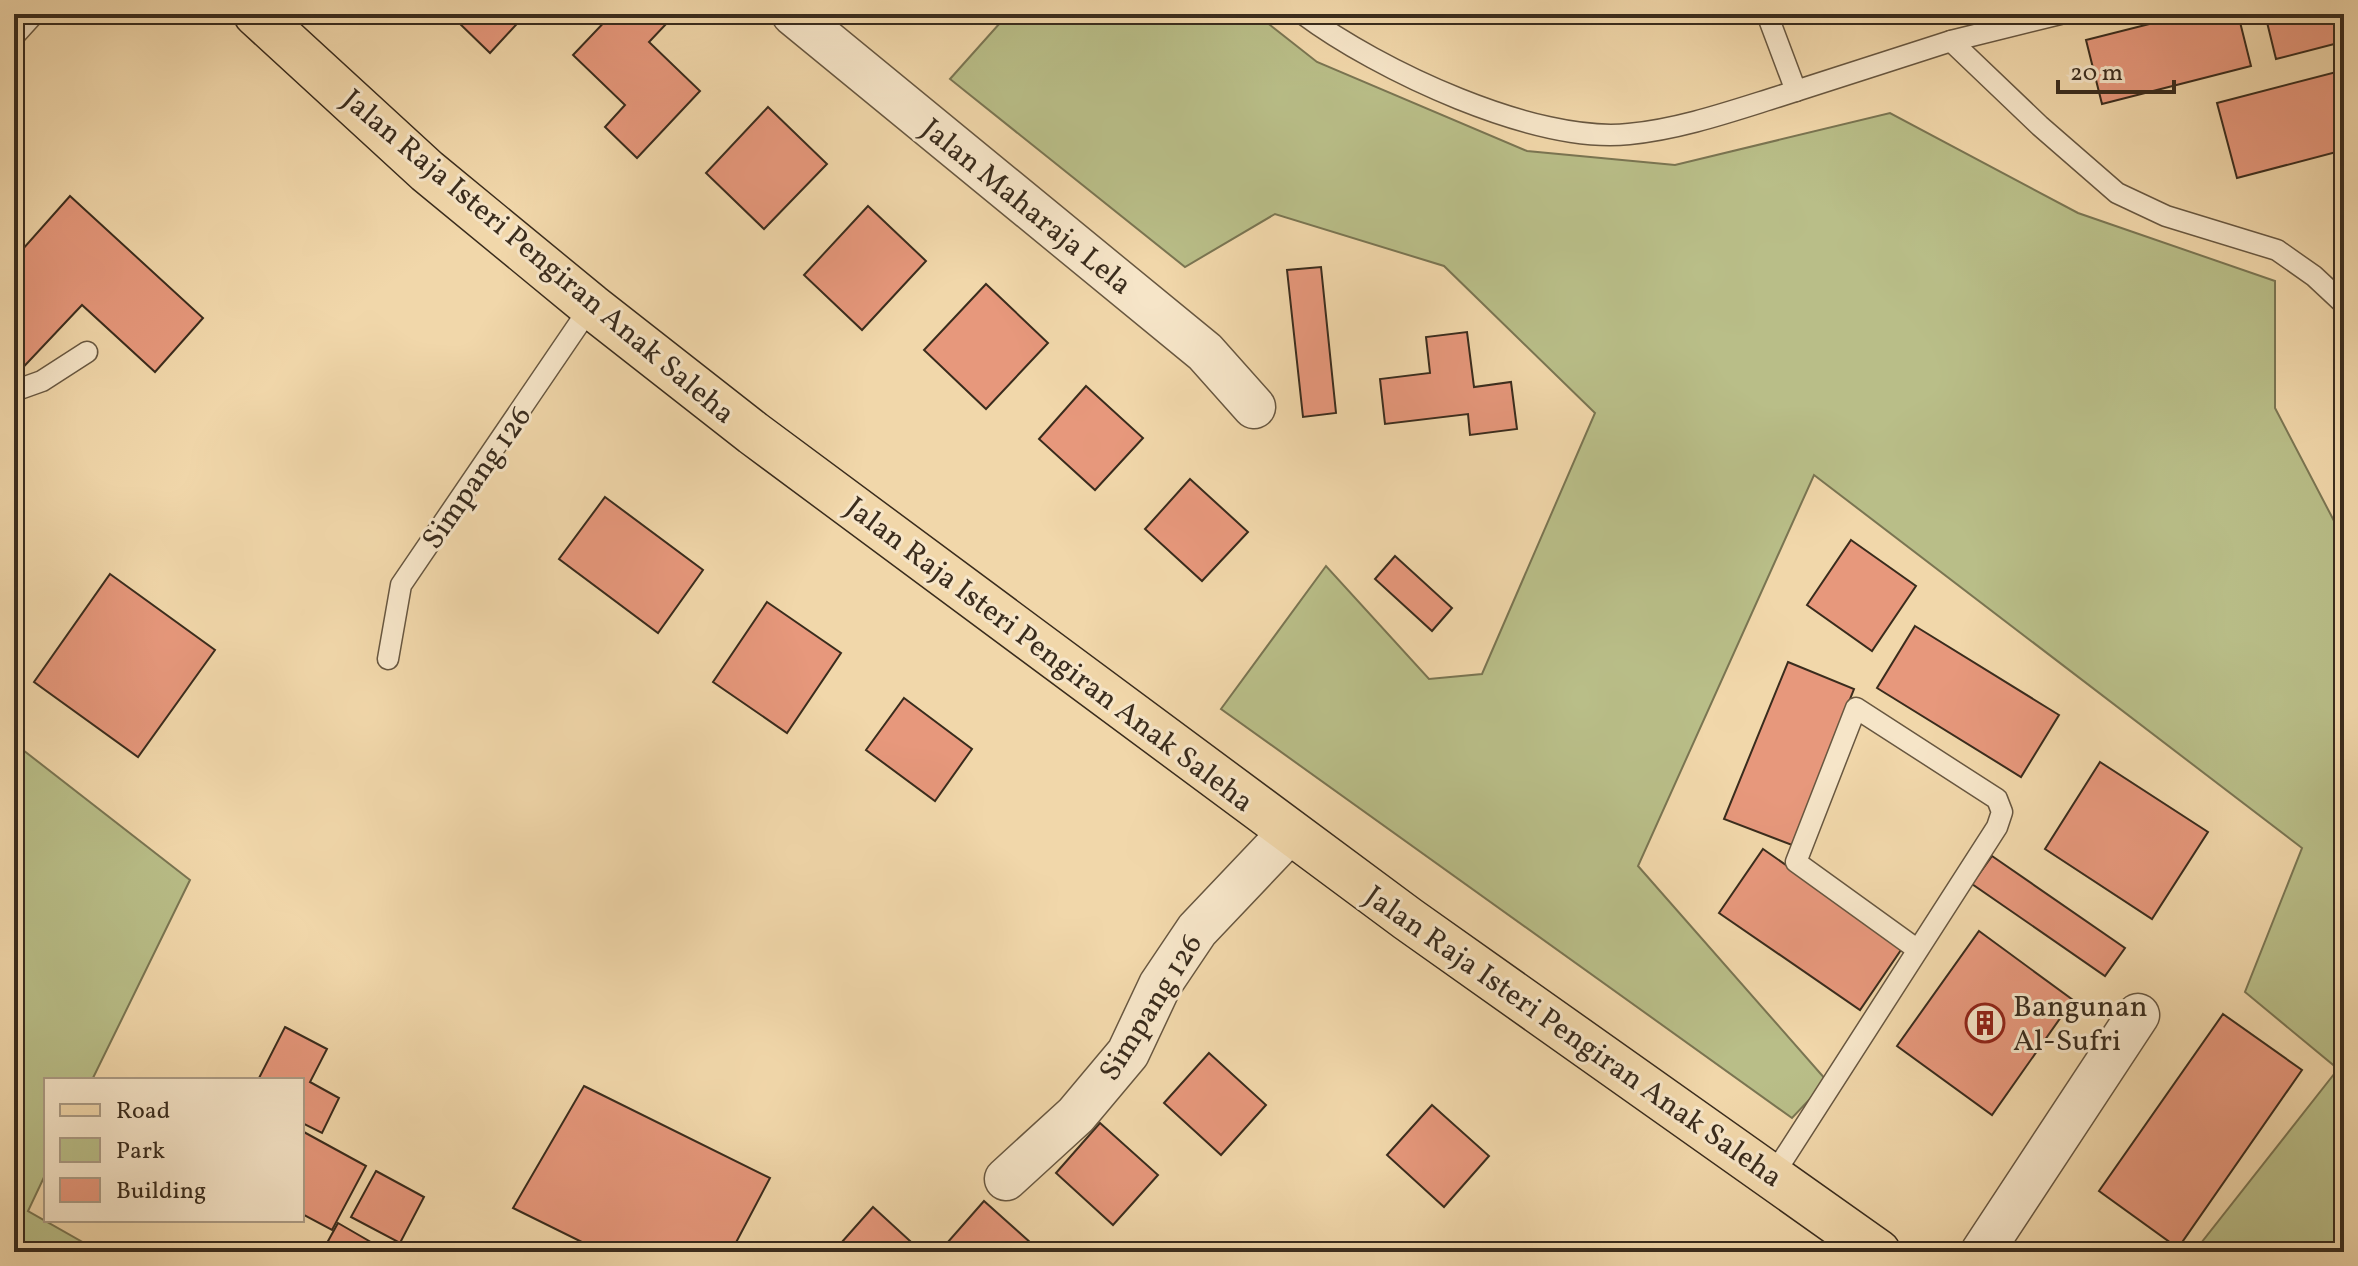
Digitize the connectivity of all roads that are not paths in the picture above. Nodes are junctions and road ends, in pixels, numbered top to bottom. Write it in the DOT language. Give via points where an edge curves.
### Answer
graph roads {
  1 [pos="34,14"];
  2 [pos="256,14"];
  3 [pos="793,14"];
  4 [pos="1303,14"];
  5 [pos="1767,14"];
  6 [pos="2060,14"];
  7 [pos="14,36"];
  8 [pos="1951,41"];
  9 [pos="1796,91"];
  10 [pos="2344,304"];
  11 [pos="591,306"];
  12 [pos="87,352"];
  13 [pos="14,391"];
  14 [pos="1254,407"];
  15 [pos="388,659"];
  16 [pos="1290,832"];
  17 [pos="1918,950"];
  18 [pos="2138,1015"];
  19 [pos="1772,1177"];
  20 [pos="1006,1179"];
  21 [pos="1878,1252"];
  22 [pos="1982,1252"];
  1 -- 7 [label="lane"];
  2 -- 11 [label="main road, Jalan Raja Isteri Pengiran Anak Saleha" via="427,171"];
  3 -- 14 [label="street, Jalan Maharaja Lela" via="1205,352"];
  4 -- 9 [label="lane" via="1428,87 1579,134 1628,135 1695,123"];
  5 -- 9 [label="lane"];
  6 -- 8 [label="lane"];
  8 -- 9 [label="lane"];
  8 -- 10 [label="lane" via="2117,193 2166,216 2277,250"];
  11 -- 15 [label="lane, Simpang 126" via="401,585"];
  11 -- 16 [label="main road, Jalan Raja Isteri Pengiran Anak Saleha" via="753,433"];
  12 -- 13 [label="lane" via="42,381"];
  16 -- 19 [label="main road, Jalan Raja Isteri Pengiran Anak Saleha"];
  16 -- 20 [label="street, Simpang 126" via="1197,930 1160,985 1128,1053 1076,1115"];
  17 -- 17 [label="lane" via="2002,812 1997,799 1856,708 1796,862"];
  17 -- 19 [label="lane"];
  18 -- 22 [label="street"];
  19 -- 21 [label="main road, Jalan Raja Isteri Pengiran Anak Saleha"];
}
